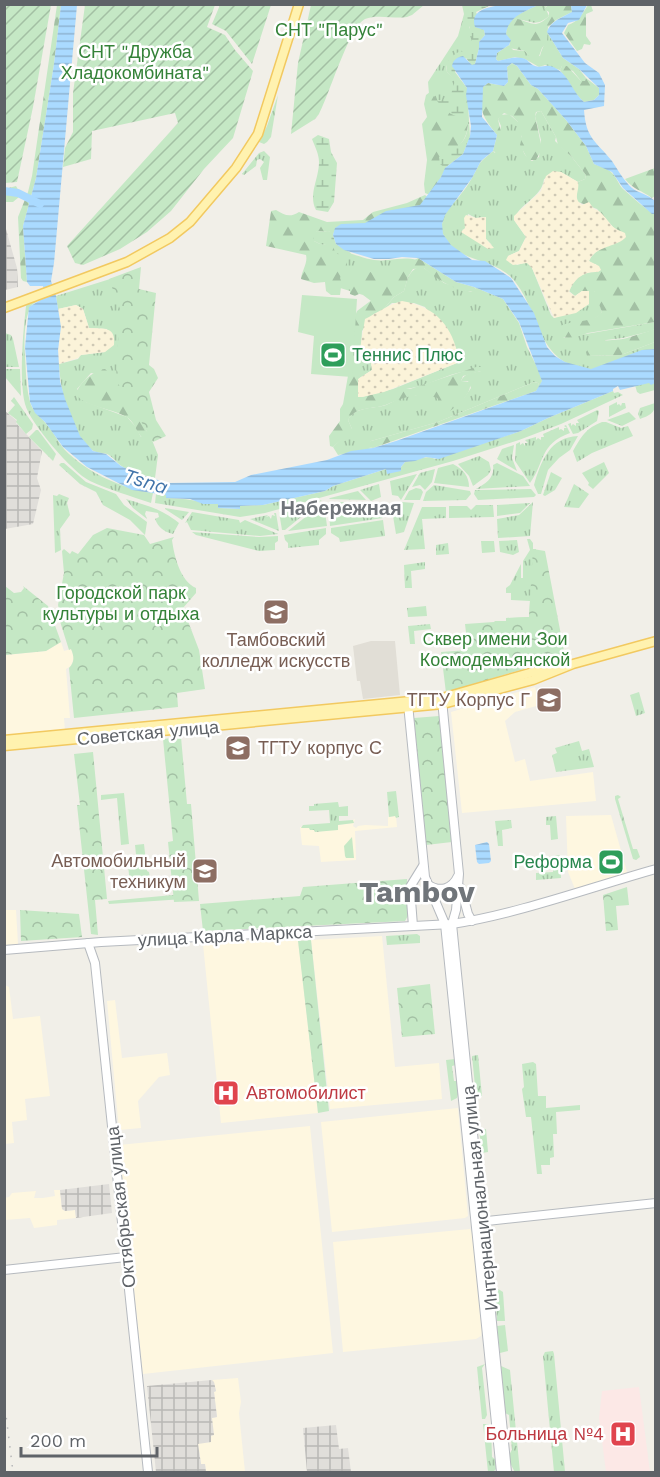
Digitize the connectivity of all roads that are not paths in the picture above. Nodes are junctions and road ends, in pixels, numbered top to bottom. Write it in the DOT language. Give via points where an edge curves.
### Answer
graph roads {
  1 [pos="299,4"];
  2 [pos="4,308"];
  3 [pos="656,641"];
  4 [pos="443,701"];
  5 [pos="409,705"];
  6 [pos="4,740"];
  7 [pos="4,746"];
  8 [pos="424,865"];
  9 [pos="656,869"];
  10 [pos="459,874"];
  11 [pos="426,883"];
  12 [pos="459,884"];
  13 [pos="472,921"];
  14 [pos="449,924"];
  15 [pos="413,926"];
  16 [pos="88,943"];
  17 [pos="4,950"];
  18 [pos="656,1203"];
  19 [pos="479,1222"];
  20 [pos="126,1257"];
  21 [pos="4,1270"];
  22 [pos="491,1343"];
  23 [pos="148,1473"];
  24 [pos="501,1473"];
  25 [pos="507,1473"];
  1 -- 2 [label="main road" via="263,122 251,147 190,222 127,262"];
  3 -- 4 [label="main road, Советская улица" via="573,664 564,663"];
  4 -- 5 [label="main road, Советская улица"];
  4 -- 10 [label="main road, Интернациональная улица"];
  5 -- 6 [label="main road, Советская улица"];
  5 -- 7 [label="main road, Советская улица"];
  5 -- 8 [label="main road, Интернациональная улица"];
  8 -- 11 [label="main road, Интернациональная улица"];
  8 -- 15 [label="main road" via="410,887"];
  9 -- 13 [label="main road, улица Карла Маркса"];
  10 -- 11 [label="main road" via="456,882 445,889"];
  10 -- 12 [label="main road, Интернациональная улица"];
  11 -- 14 [label="main road, Интернациональная улица"];
  12 -- 13 [label="main road"];
  12 -- 14 [label="main road, Интернациональная улица"];
  13 -- 14 [label="main road, улица Карла Маркса"];
  14 -- 15 [label="main road, улица Карла Маркса"];
  14 -- 19 [label="main road, Интернациональная улица"];
  15 -- 16 [label="main road, улица Карла Маркса"];
  16 -- 17 [label="main road, улица Карла Маркса"];
  16 -- 20 [label="main road, Октябрьская улица" via="95,963"];
  18 -- 19 [label="main road"];
  19 -- 22 [label="main road, Интернациональная улица"];
  20 -- 21 [label="main road"];
  20 -- 23 [label="main road, Октябрьская улица"];
  22 -- 24 [label="main road, Интернациональная улица"];
  22 -- 25 [label="main road, Интернациональная улица"];
}
